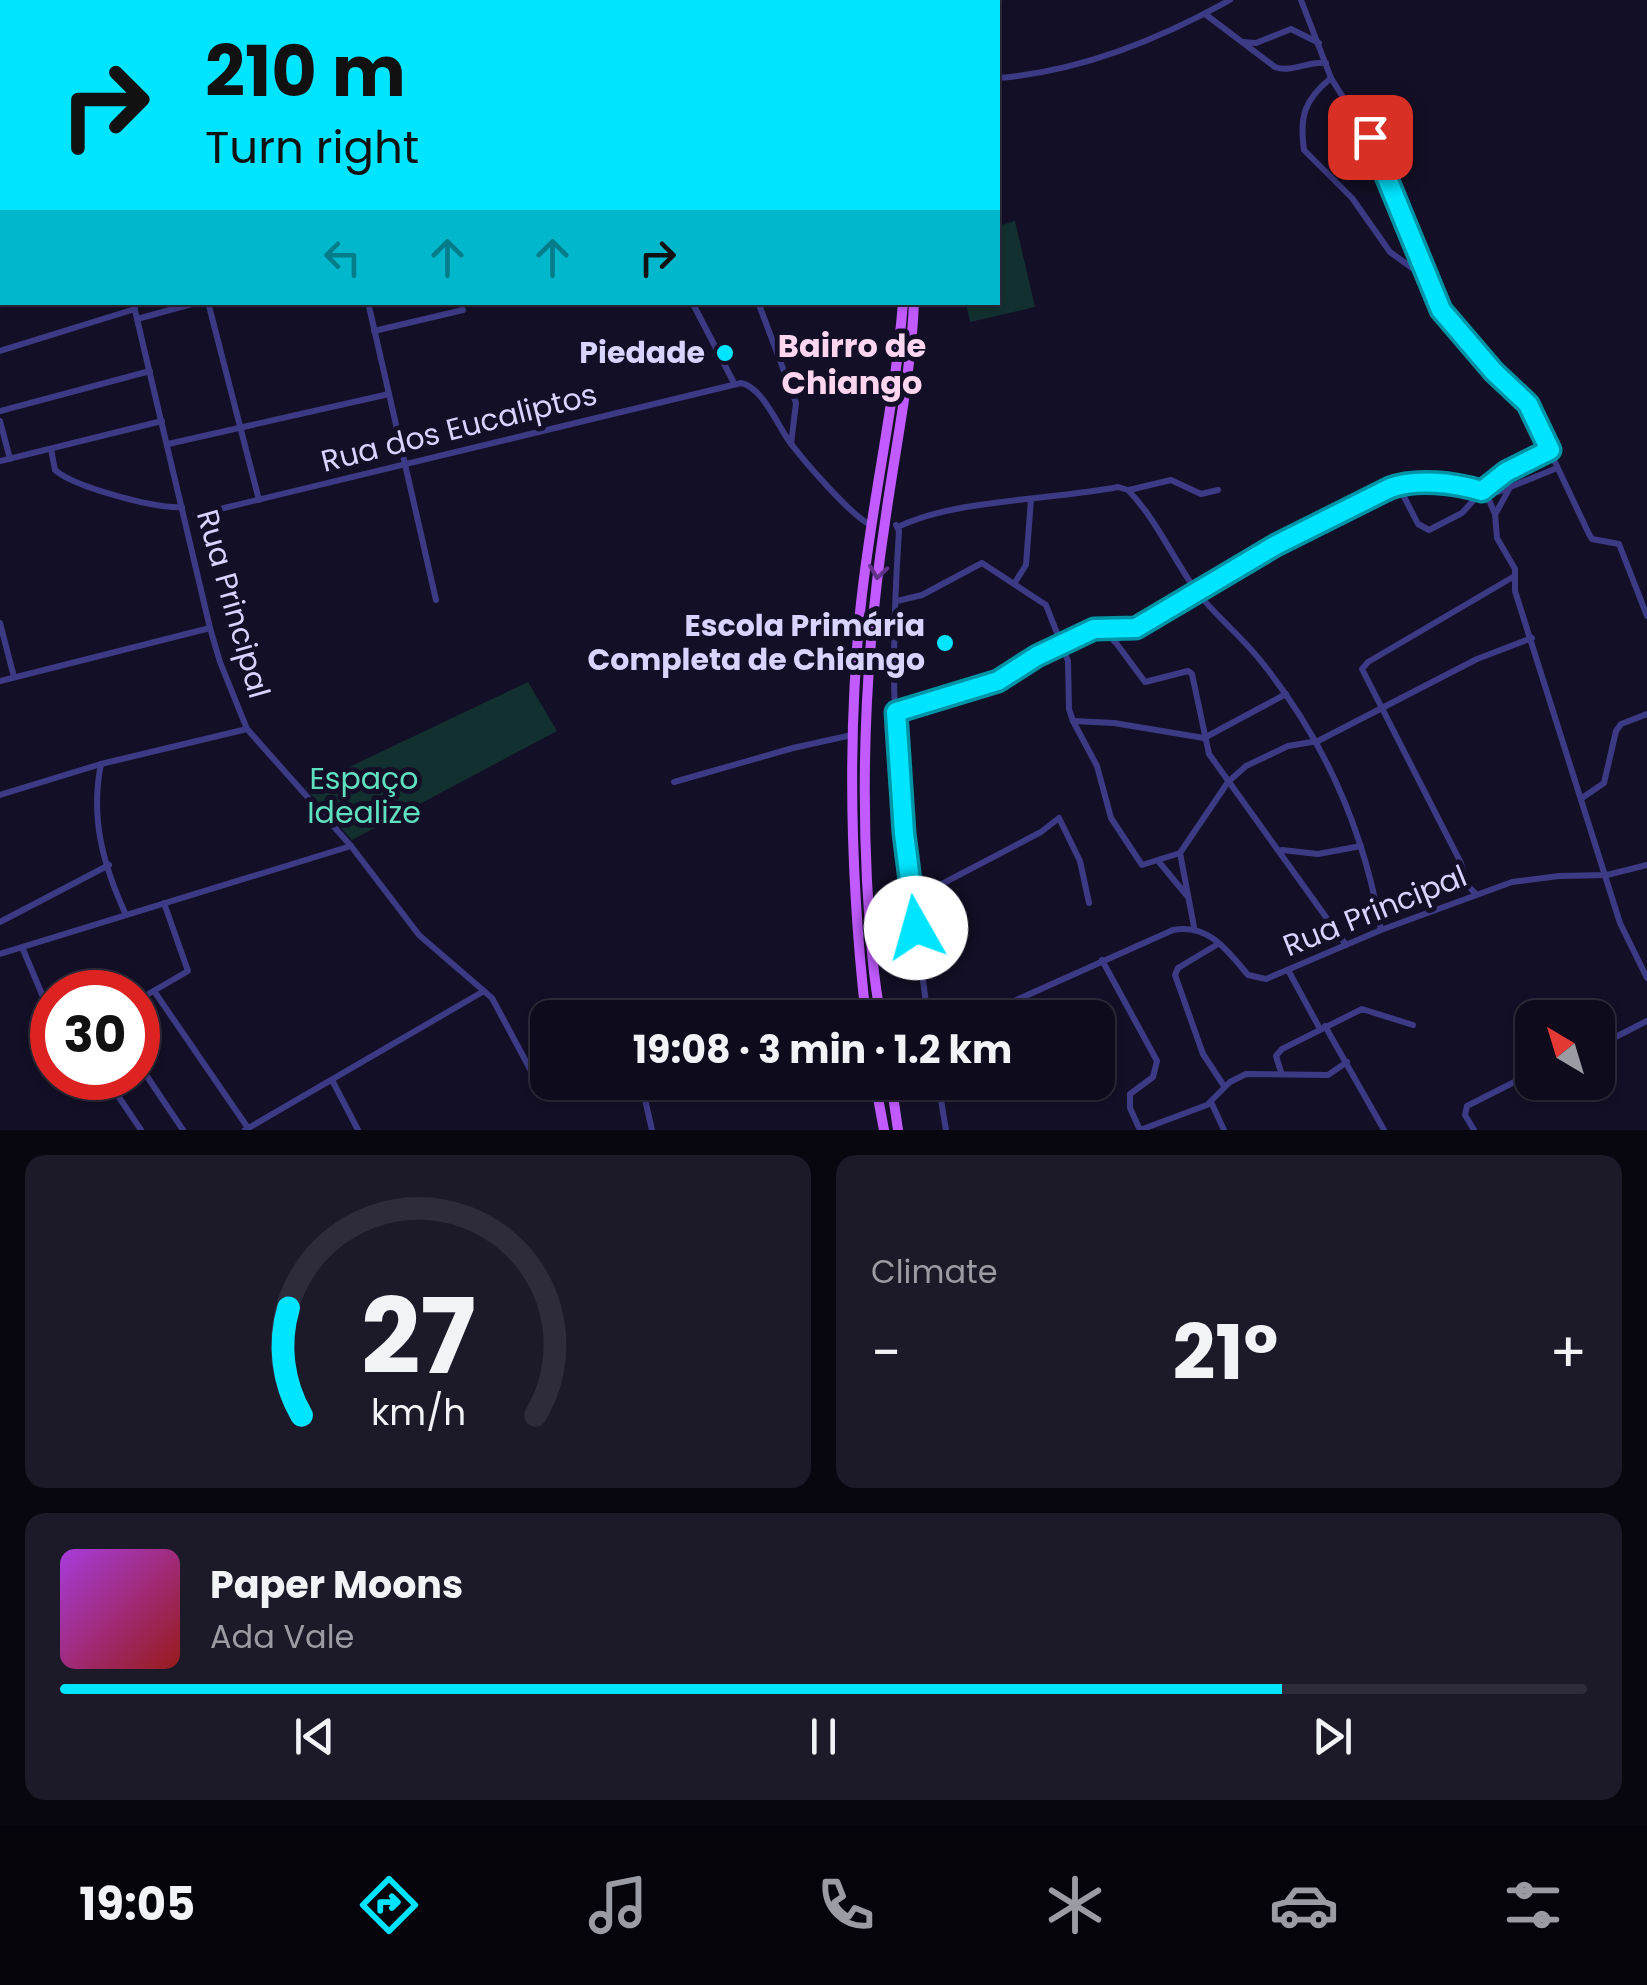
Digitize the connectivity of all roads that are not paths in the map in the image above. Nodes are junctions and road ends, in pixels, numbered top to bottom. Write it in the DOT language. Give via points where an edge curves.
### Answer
graph roads {
  1 [pos="1230,0"];
  2 [pos="1301,0"];
  3 [pos="1205,14"];
  4 [pos="1237,40"];
  5 [pos="1318,42"];
  6 [pos="1326,63"];
  7 [pos="1000,78"];
  8 [pos="1331,78"];
  9 [pos="1426,278"];
  10 [pos="187,305"];
  11 [pos="209,305"];
  12 [pos="369,305"];
  13 [pos="694,305"];
  14 [pos="759,305"];
  15 [pos="903,305"];
  16 [pos="914,305"];
  17 [pos="134,306"];
  18 [pos="463,310"];
  19 [pos="137,319"];
  20 [pos="374,331"];
  21 [pos="0,352"];
  22 [pos="150,371"];
  23 [pos="734,383"];
  24 [pos="389,394"];
  25 [pos="0,411"];
  26 [pos="0,420"];
  27 [pos="162,421"];
  28 [pos="240,427"];
  29 [pos="168,444"];
  30 [pos="791,444"];
  31 [pos="50,449"];
  32 [pos="1550,450"];
  33 [pos="10,459"];
  34 [pos="0,462"];
  35 [pos="405,463"];
  36 [pos="1557,468"];
  37 [pos="1398,485"];
  38 [pos="1128,490"];
  39 [pos="1218,490"];
  40 [pos="1509,490"];
  41 [pos="1484,492"];
  42 [pos="1031,499"];
  43 [pos="259,500"];
  44 [pos="182,509"];
  45 [pos="1495,514"];
  46 [pos="195,515"];
  47 [pos="884,523"];
  48 [pos="871,525"];
  49 [pos="898,526"];
  50 [pos="186,527"];
  51 [pos="1513,577"];
  52 [pos="1014,584"];
  53 [pos="1198,592"];
  54 [pos="436,600"];
  55 [pos="896,601"];
  56 [pos="1647,616"];
  57 [pos="0,623"];
  58 [pos="1104,627"];
  59 [pos="210,628"];
  60 [pos="1136,628"];
  61 [pos="1532,638"];
  62 [pos="1114,641"];
  63 [pos="1060,644"];
  64 [pos="14,678"];
  65 [pos="0,681"];
  66 [pos="1286,694"];
  67 [pos="1384,706"];
  68 [pos="896,712"];
  69 [pos="1647,714"];
  70 [pos="1073,721"];
  71 [pos="248,728"];
  72 [pos="854,734"];
  73 [pos="1204,738"];
  74 [pos="1318,741"];
  75 [pos="101,764"];
  76 [pos="674,782"];
  77 [pos="1228,782"];
  78 [pos="0,794"];
  79 [pos="1582,798"];
  80 [pos="351,846"];
  81 [pos="1361,846"];
  82 [pos="1281,850"];
  83 [pos="1180,853"];
  84 [pos="1159,862"];
  85 [pos="1647,865"];
  86 [pos="109,866"];
  87 [pos="1607,875"];
  88 [pos="1477,895"];
  89 [pos="1189,898"];
  90 [pos="913,900"];
  91 [pos="1089,902"];
  92 [pos="164,903"];
  93 [pos="126,915"];
  94 [pos="0,922"];
  95 [pos="1194,928"];
  96 [pos="1381,930"];
  97 [pos="1218,944"];
  98 [pos="1346,945"];
  99 [pos="22,948"];
  100 [pos="1,952"];
  101 [pos="1102,960"];
  102 [pos="31,970"];
  103 [pos="1288,970"];
  104 [pos="1647,978"];
  105 [pos="160,987"];
  106 [pos="484,991"];
  107 [pos="160,1000"];
  108 [pos="864,1000"];
  109 [pos="879,1000"];
  110 [pos="926,1000"];
  111 [pos="1015,1000"];
  112 [pos="1647,1021"];
  113 [pos="1413,1025"];
  114 [pos="1322,1028"];
  115 [pos="1615,1037"];
  116 [pos="1347,1062"];
  117 [pos="530,1068"];
  118 [pos="1281,1072"];
  119 [pos="332,1080"];
  120 [pos="1515,1082"];
  121 [pos="1224,1086"];
  122 [pos="160,1096"];
  123 [pos="121,1100"];
  124 [pos="645,1100"];
  125 [pos="878,1100"];
  126 [pos="894,1100"];
  127 [pos="941,1100"];
  128 [pos="1211,1102"];
  129 [pos="246,1129"];
  130 [pos="141,1130"];
  131 [pos="183,1130"];
  132 [pos="358,1130"];
  133 [pos="652,1130"];
  134 [pos="884,1130"];
  135 [pos="898,1130"];
  136 [pos="946,1130"];
  137 [pos="1140,1130"];
  138 [pos="1224,1130"];
  139 [pos="1384,1130"];
  140 [pos="1474,1130"];
  1 -- 3 [label="street"];
  2 -- 5 [label="street"];
  3 -- 4 [label="street"];
  3 -- 7 [label="street" via="1054,70"];
  4 -- 5 [label="street" via="1256,43 1291,29"];
  4 -- 6 [label="street" via="1282,70"];
  5 -- 6 [label="street"];
  6 -- 8 [label="street"];
  8 -- 9 [label="street" via="1380,157"];
  8 -- 9 [label="street" via="1305,108 1304,150 1352,198 1390,252"];
  9 -- 32 [label="street" via="1448,319 1528,404"];
  10 -- 19 [label="street"];
  11 -- 28 [label="street"];
  12 -- 20 [label="street"];
  13 -- 23 [label="street"];
  14 -- 30 [label="street" via="796,403"];
  15 -- 48 [label="main road"];
  16 -- 47 [label="main road"];
  17 -- 19 [label="street, Rua Principal"];
  17 -- 21 [label="street"];
  18 -- 20 [label="street"];
  19 -- 22 [label="street, Rua Principal"];
  20 -- 24 [label="street"];
  22 -- 25 [label="street"];
  22 -- 27 [label="street, Rua Principal"];
  23 -- 30 [label="street" via="753,388"];
  23 -- 35 [label="street, Rua dos Eucaliptos"];
  24 -- 28 [label="street"];
  24 -- 35 [label="street"];
  26 -- 33 [label="street"];
  27 -- 29 [label="street, Rua Principal"];
  27 -- 31 [label="street"];
  28 -- 29 [label="street"];
  28 -- 43 [label="street"];
  29 -- 44 [label="street, Rua Principal"];
  30 -- 48 [label="street"];
  31 -- 33 [label="street"];
  31 -- 44 [label="street" via="56,470 68,479"];
  32 -- 36 [label="street"];
  32 -- 41 [label="street" via="1506,472"];
  33 -- 34 [label="street"];
  35 -- 43 [label="street, Rua dos Eucaliptos"];
  35 -- 54 [label="street"];
  36 -- 40 [label="street"];
  36 -- 56 [label="street" via="1588,534 1618,544"];
  37 -- 41 [label="street"];
  37 -- 41 [label="street" via="1425,529 1462,513"];
  37 -- 53 [label="street"];
  38 -- 39 [label="street" via="1171,480 1201,494"];
  38 -- 42 [label="street"];
  38 -- 53 [label="street"];
  40 -- 41 [label="street"];
  40 -- 45 [label="street"];
  41 -- 45 [label="street"];
  42 -- 49 [label="street"];
  42 -- 52 [label="street" via="1026,565"];
  43 -- 46 [label="street, Rua dos Eucaliptos"];
  44 -- 46 [label="street"];
  44 -- 50 [label="street, Rua Principal"];
  45 -- 51 [label="street"];
  46 -- 50 [label="street"];
  47 -- 49 [label="street"];
  47 -- 109 [label="main road, one-way" via="865,758 871,951"];
  48 -- 72 [label="main road"];
  49 -- 55 [label="street"];
  50 -- 59 [label="street, Rua Principal"];
  51 -- 61 [label="street"];
  51 -- 67 [label="street" via="1364,664"];
  52 -- 55 [label="street" via="982,563 922,595"];
  52 -- 63 [label="street" via="1046,605"];
  53 -- 60 [label="street"];
  53 -- 66 [label="street"];
  55 -- 68 [label="street"];
  57 -- 64 [label="street"];
  58 -- 60 [label="street"];
  58 -- 62 [label="street"];
  58 -- 63 [label="street"];
  59 -- 64 [label="street"];
  59 -- 71 [label="street, Rua Principal"];
  60 -- 62 [label="street"];
  61 -- 67 [label="street"];
  61 -- 79 [label="street"];
  62 -- 73 [label="street" via="1145,682 1192,674"];
  63 -- 68 [label="street" via="998,681"];
  63 -- 70 [label="street"];
  64 -- 65 [label="street"];
  66 -- 73 [label="street"];
  66 -- 74 [label="street"];
  67 -- 74 [label="street"];
  67 -- 88 [label="street" via="1466,885"];
  68 -- 90 [label="street"];
  69 -- 79 [label="street" via="1621,724 1604,783"];
  70 -- 73 [label="street"];
  70 -- 84 [label="street" via="1097,766 1111,818 1135,858 1142,865"];
  71 -- 75 [label="street"];
  71 -- 80 [label="street, Rua Principal"];
  72 -- 76 [label="street"];
  72 -- 108 [label="main road" via="854,884"];
  73 -- 77 [label="street"];
  74 -- 77 [label="street" via="1279,749"];
  74 -- 81 [label="street"];
  75 -- 78 [label="street"];
  75 -- 86 [label="street" via="94,807"];
  77 -- 82 [label="street"];
  77 -- 83 [label="street"];
  79 -- 87 [label="street"];
  80 -- 92 [label="street"];
  80 -- 106 [label="street, Rua Principal" via="419,935"];
  81 -- 82 [label="street" via="1318,854"];
  81 -- 96 [label="street"];
  82 -- 98 [label="street"];
  83 -- 84 [label="street"];
  83 -- 89 [label="street"];
  84 -- 89 [label="street"];
  85 -- 87 [label="street, Rua Principal"];
  86 -- 93 [label="street"];
  86 -- 94 [label="street"];
  87 -- 88 [label="street, Rua Principal" via="1525,880"];
  87 -- 104 [label="street" via="1620,923"];
  88 -- 96 [label="street, Rua Principal"];
  89 -- 95 [label="street"];
  90 -- 91 [label="street" via="1060,818"];
  90 -- 110 [label="street"];
  92 -- 93 [label="street"];
  92 -- 105 [label="street" via="188,971"];
  93 -- 99 [label="street"];
  95 -- 97 [label="street, Rua Principal"];
  95 -- 101 [label="street" via="1173,930"];
  96 -- 98 [label="street, Rua Principal"];
  97 -- 103 [label="street, Rua Principal" via="1253,978"];
  97 -- 121 [label="street" via="1176,974 1203,1054"];
  98 -- 103 [label="street, Rua Principal"];
  99 -- 100 [label="street"];
  99 -- 102 [label="street"];
  101 -- 111 [label="street"];
  101 -- 137 [label="street" via="1157,1061 1153,1077 1130,1094"];
  103 -- 114 [label="street"];
  106 -- 117 [label="street, Rua Principal"];
  106 -- 119 [label="street"];
  107 -- 129 [label="street"];
  112 -- 115 [label="street"];
  113 -- 114 [label="street" via="1366,1008"];
  114 -- 116 [label="street"];
  114 -- 118 [label="street" via="1278,1053"];
  116 -- 118 [label="street" via="1328,1075"];
  116 -- 139 [label="street"];
  118 -- 121 [label="street" via="1246,1074"];
  119 -- 129 [label="street"];
  119 -- 132 [label="street"];
  120 -- 140 [label="street" via="1467,1106"];
  121 -- 128 [label="street"];
  122 -- 131 [label="street"];
  123 -- 130 [label="street"];
  124 -- 133 [label="street"];
  125 -- 134 [label="main road"];
  126 -- 135 [label="main road"];
  127 -- 136 [label="street"];
  128 -- 137 [label="street"];
  128 -- 138 [label="street"];
}
